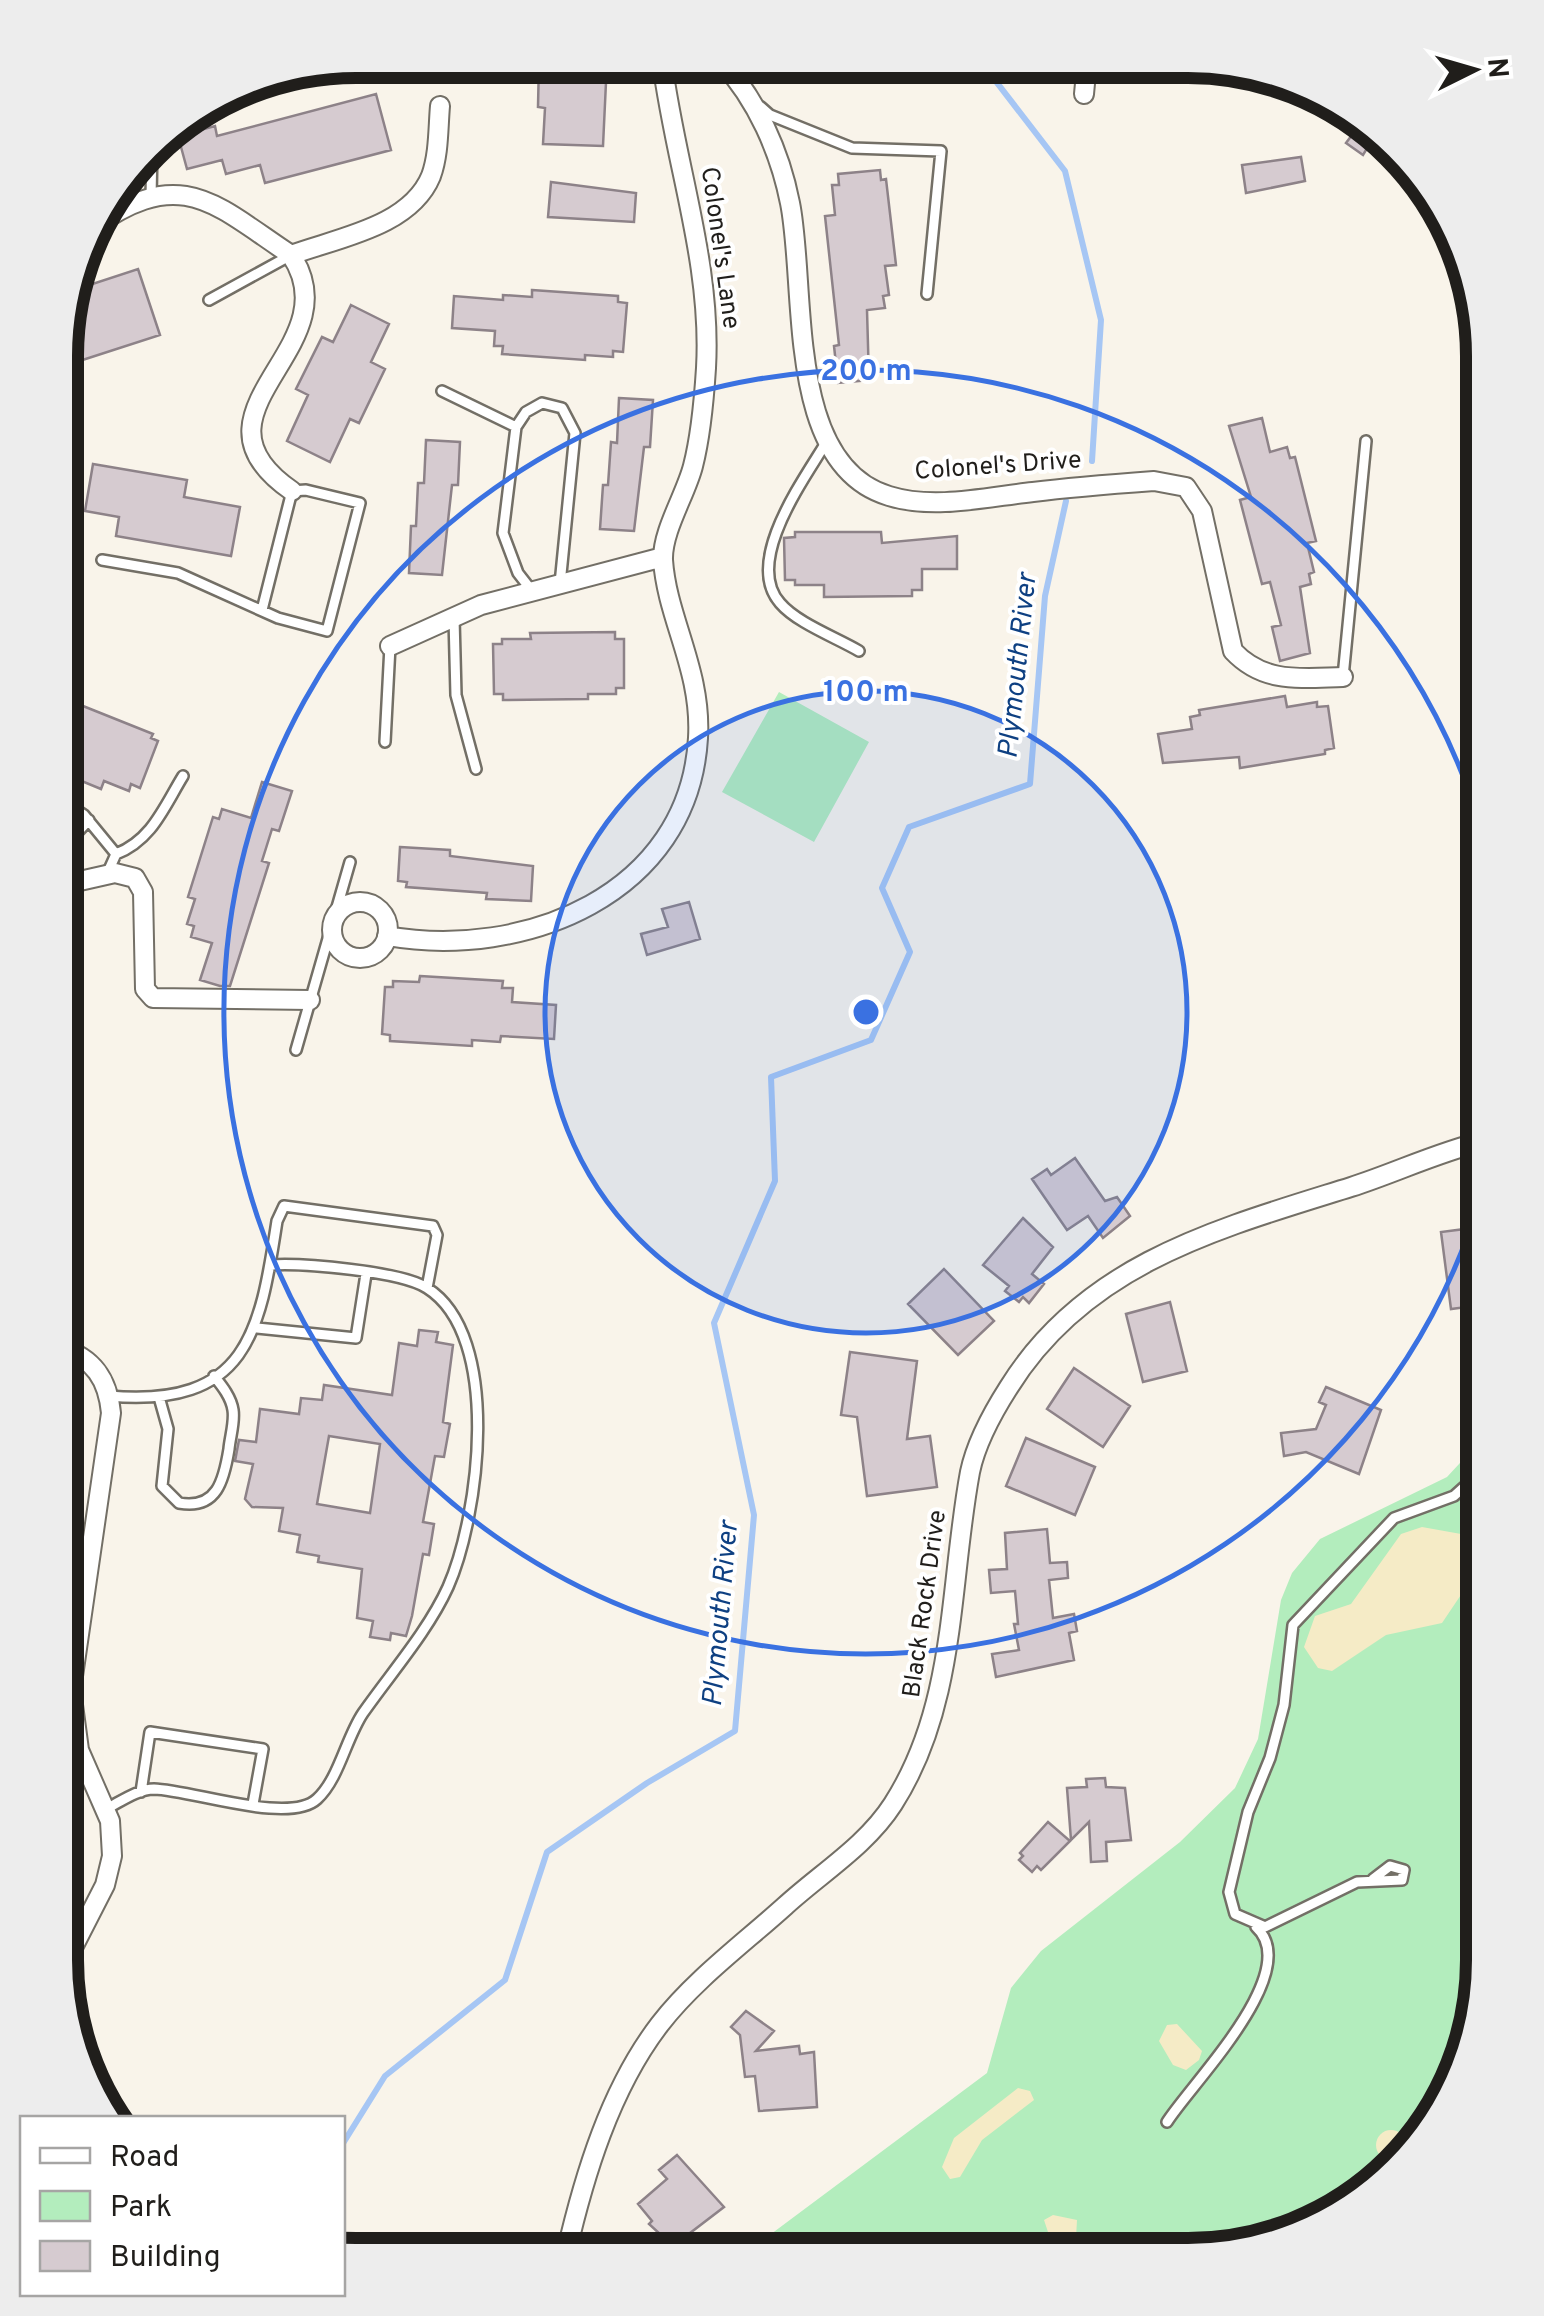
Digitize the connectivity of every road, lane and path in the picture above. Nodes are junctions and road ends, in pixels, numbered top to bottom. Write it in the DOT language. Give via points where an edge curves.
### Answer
graph roads {
  1 [pos="665,77"];
  2 [pos="733,77"];
  3 [pos="1086,77"];
  4 [pos="1084,94"];
  5 [pos="747,95"];
  6 [pos="440,106"];
  7 [pos="152,167"];
  8 [pos="152,199"];
  9 [pos="119,210"];
  10 [pos="291,255"];
  11 [pos="927,294"];
  12 [pos="209,300"];
  13 [pos="442,391"];
  14 [pos="516,428"];
  15 [pos="827,441"];
  16 [pos="1366,442"];
  17 [pos="292,491"];
  18 [pos="663,557"];
  19 [pos="102,560"];
  20 [pos="560,584"];
  21 [pos="532,591"];
  22 [pos="262,610"];
  23 [pos="454,615"];
  24 [pos="390,646"];
  25 [pos="859,651"];
  26 [pos="1343,676"];
  27 [pos="385,742"];
  28 [pos="476,769"];
  29 [pos="182,776"];
  30 [pos="78,811"];
  31 [pos="90,820"];
  32 [pos="78,832"];
  33 [pos="116,854"];
  34 [pos="350,862"];
  35 [pos="107,874"];
  36 [pos="78,881"];
  37 [pos="332,922"];
  38 [pos="387,936"];
  39 [pos="310,1000"];
  40 [pos="296,1050"];
  41 [pos="1466,1147"];
  42 [pos="270,1265"];
  43 [pos="366,1274"];
  44 [pos="428,1288"];
  45 [pos="257,1328"];
  46 [pos="78,1357"];
  47 [pos="214,1376"];
  48 [pos="109,1396"];
  49 [pos="159,1398"];
  50 [pos="1466,1485"];
  51 [pos="78,1644"];
  52 [pos="78,1737"];
  53 [pos="141,1792"];
  54 [pos="253,1804"];
  55 [pos="106,1809"];
  56 [pos="1387,1872"];
  57 [pos="1256,1926"];
  58 [pos="78,1936"];
  59 [pos="1167,2122"];
  60 [pos="570,2238"];
  1 -- 18 [label="street, Colonel's Lane" via="703,281 707,343 694,464"];
  2 -- 5 [label="street, Colonel's Drive"];
  3 -- 4 [label="street"];
  5 -- 11 [label="lane" via="770,114 852,148 941,151"];
  5 -- 15 [label="street, Colonel's Drive" via="773,146 790,202 810,390"];
  6 -- 10 [label="street" via="430,179 407,207"];
  7 -- 8 [label="lane"];
  8 -- 9 [label="street"];
  8 -- 10 [label="street" via="203,197"];
  10 -- 12 [label="lane"];
  10 -- 17 [label="street" via="308,296 305,321 267,380 252,426 267,470"];
  13 -- 14 [label="lane"];
  14 -- 20 [label="lane" via="533,406 552,404 571,419"];
  14 -- 21 [label="lane" via="503,533"];
  15 -- 25 [label="lane" via="779,522 769,572 782,606"];
  15 -- 26 [label="street, Colonel's Drive" via="867,488 912,500 1154,481 1186,487 1202,510 1233,651 1271,676"];
  16 -- 26 [label="lane"];
  17 -- 22 [label="lane"];
  17 -- 22 [label="lane" via="360,503 326,630"];
  18 -- 20 [label="street"];
  18 -- 38 [label="street" via="691,665 698,739 688,788 662,841 616,889 546,926 474,941"];
  19 -- 22 [label="lane" via="178,573"];
  20 -- 21 [label="street"];
  21 -- 23 [label="street"];
  23 -- 24 [label="street"];
  23 -- 28 [label="lane" via="456,695"];
  24 -- 27 [label="lane"];
  29 -- 33 [label="lane" via="147,835"];
  30 -- 31 [label="lane"];
  31 -- 32 [label="lane"];
  31 -- 33 [label="lane"];
  33 -- 35 [label="lane"];
  34 -- 37 [label="lane"];
  35 -- 36 [label="street"];
  35 -- 39 [label="street" via="130,875 143,892 149,996"];
  37 -- 38 [label="street" via="342,907 368,902 384,914"];
  37 -- 38 [label="street" via="333,940 354,958 372,956"];
  37 -- 39 [label="lane"];
  39 -- 40 [label="lane"];
  41 -- 60 [label="street, Black Rock Drive" via="1160,1252 1096,1291 1046,1338 994,1410 971,1468 940,1700 917,1762 855,1848 660,2024 606,2126"];
  42 -- 43 [label="lane"];
  42 -- 44 [label="lane" via="277,1221 284,1206 293,1204 434,1226"];
  42 -- 45 [label="lane"];
  43 -- 44 [label="lane"];
  43 -- 45 [label="lane" via="356,1338"];
  44 -- 54 [label="lane" via="462,1327 482,1428 460,1555 446,1591 352,1730 319,1798 295,1810"];
  45 -- 47 [label="lane"];
  46 -- 48 [label="street" via="94,1366"];
  47 -- 49 [label="lane"];
  47 -- 49 [label="lane" via="234,1417 224,1478 203,1504 179,1504 162,1486 168,1428"];
  48 -- 49 [label="lane"];
  48 -- 51 [label="street" via="110,1433"];
  50 -- 57 [label="lane" via="1394,1518 1293,1625 1284,1705 1230,1892 1235,1914"];
  52 -- 55 [label="street"];
  53 -- 54 [label="lane" via="151,1788"];
  53 -- 54 [label="lane" via="150,1732 263,1749"];
  53 -- 55 [label="lane"];
  55 -- 58 [label="street" via="113,1838 110,1871"];
  56 -- 57 [label="lane" via="1280,1924"];
  57 -- 59 [label="lane" via="1268,1955 1259,1994"];
}
